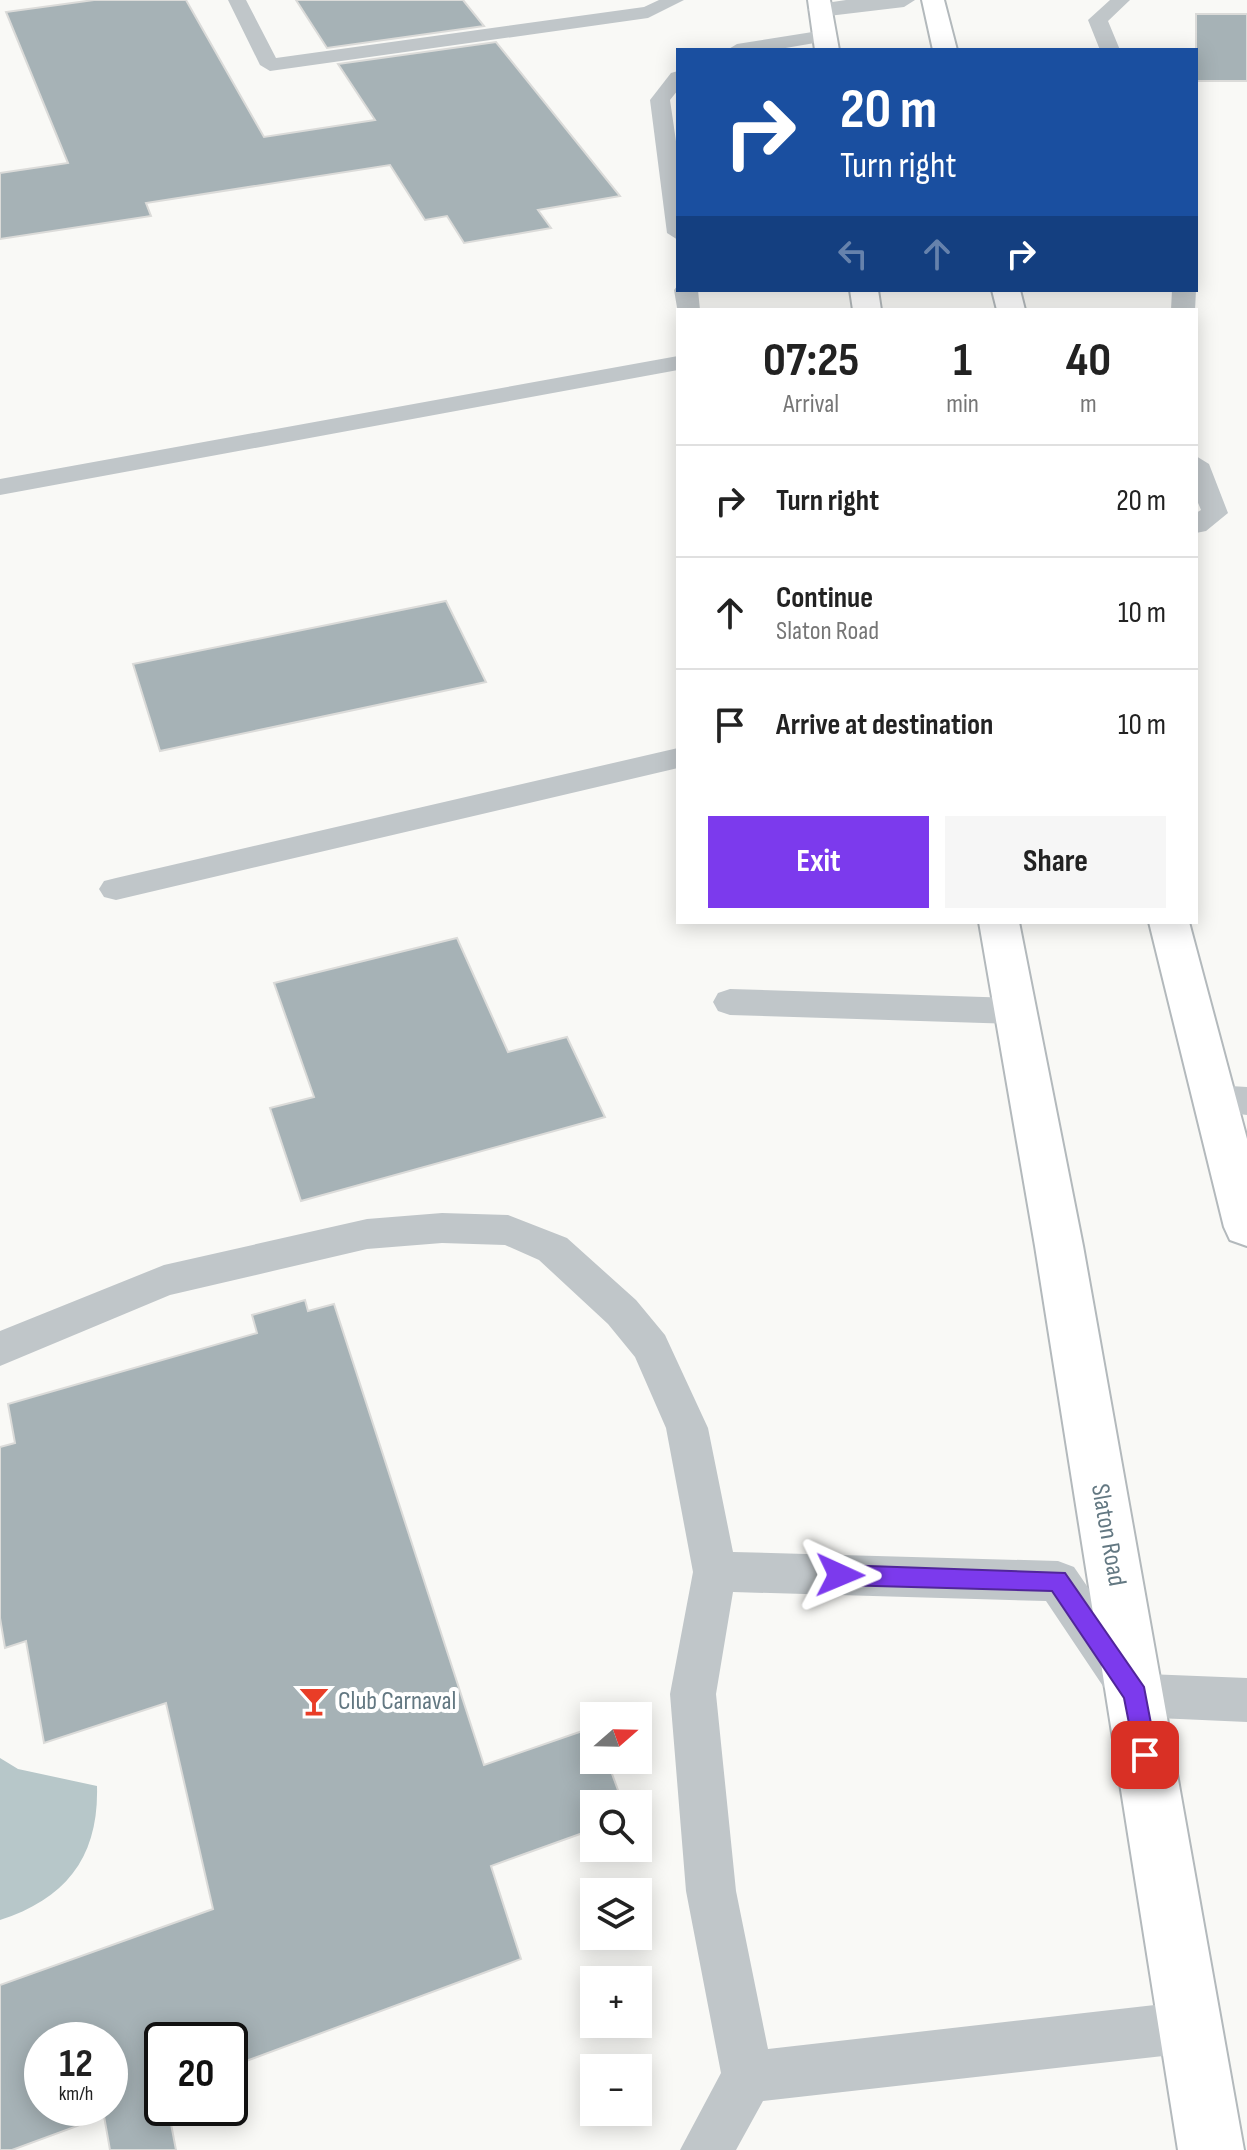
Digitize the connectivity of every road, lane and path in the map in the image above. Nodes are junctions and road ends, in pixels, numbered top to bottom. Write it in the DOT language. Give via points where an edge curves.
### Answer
graph roads {
  1 [pos="237,0"];
  2 [pos="675,0"];
  3 [pos="685,0"];
  4 [pos="904,0"];
  5 [pos="933,0"];
  6 [pos="1121,0"];
  7 [pos="819,5"];
  8 [pos="826,43"];
  9 [pos="762,48"];
  10 [pos="945,48"];
  11 [pos="1109,48"];
  12 [pos="676,80"];
  13 [pos="676,218"];
  14 [pos="676,363"];
  15 [pos="1198,469"];
  16 [pos="0,487"];
  17 [pos="1198,524"];
  18 [pos="676,758"];
  19 [pos="116,889"];
  20 [pos="999,924"];
  21 [pos="1170,924"];
  22 [pos="730,1002"];
  23 [pos="1015,1011"];
  24 [pos="1231,1100"];
  25 [pos="1247,1227"];
  26 [pos="0,1349"];
  27 [pos="715,1572"];
  28 [pos="1135,1695"];
  29 [pos="1247,1700"];
  30 [pos="1190,2027"];
  31 [pos="748,2077"];
  32 [pos="707,2150"];
  33 [pos="1211,2150"];
  1 -- 2 [label="lane" via="270,65 648,12"];
  2 -- 3 [label="lane"];
  4 -- 7 [label="street"];
  5 -- 10 [label="highway"];
  6 -- 11 [label="lane" via="1098,20"];
  7 -- 8 [label="highway"];
  8 -- 9 [label="lane"];
  12 -- 13 [label="lane" via="660,100"];
  14 -- 16 [label="lane"];
  15 -- 17 [label="lane" via="1215,513"];
  18 -- 19 [label="lane"];
  20 -- 23 [label="highway, Slaton Road"];
  21 -- 24 [label="highway"];
  22 -- 23 [label="lane"];
  23 -- 28 [label="highway, Slaton Road"];
  24 -- 25 [label="highway"];
  26 -- 27 [label="lane" via="164,1281 367,1234 508,1230 553,1249 622,1312 651,1347 687,1428"];
  27 -- 28 [label="lane" via="1058,1581"];
  27 -- 31 [label="lane" via="693,1694 711,1891"];
  28 -- 29 [label="lane"];
  28 -- 30 [label="highway, Slaton Road"];
  30 -- 31 [label="lane"];
  30 -- 33 [label="highway, Slaton Road"];
  31 -- 32 [label="lane"];
}
